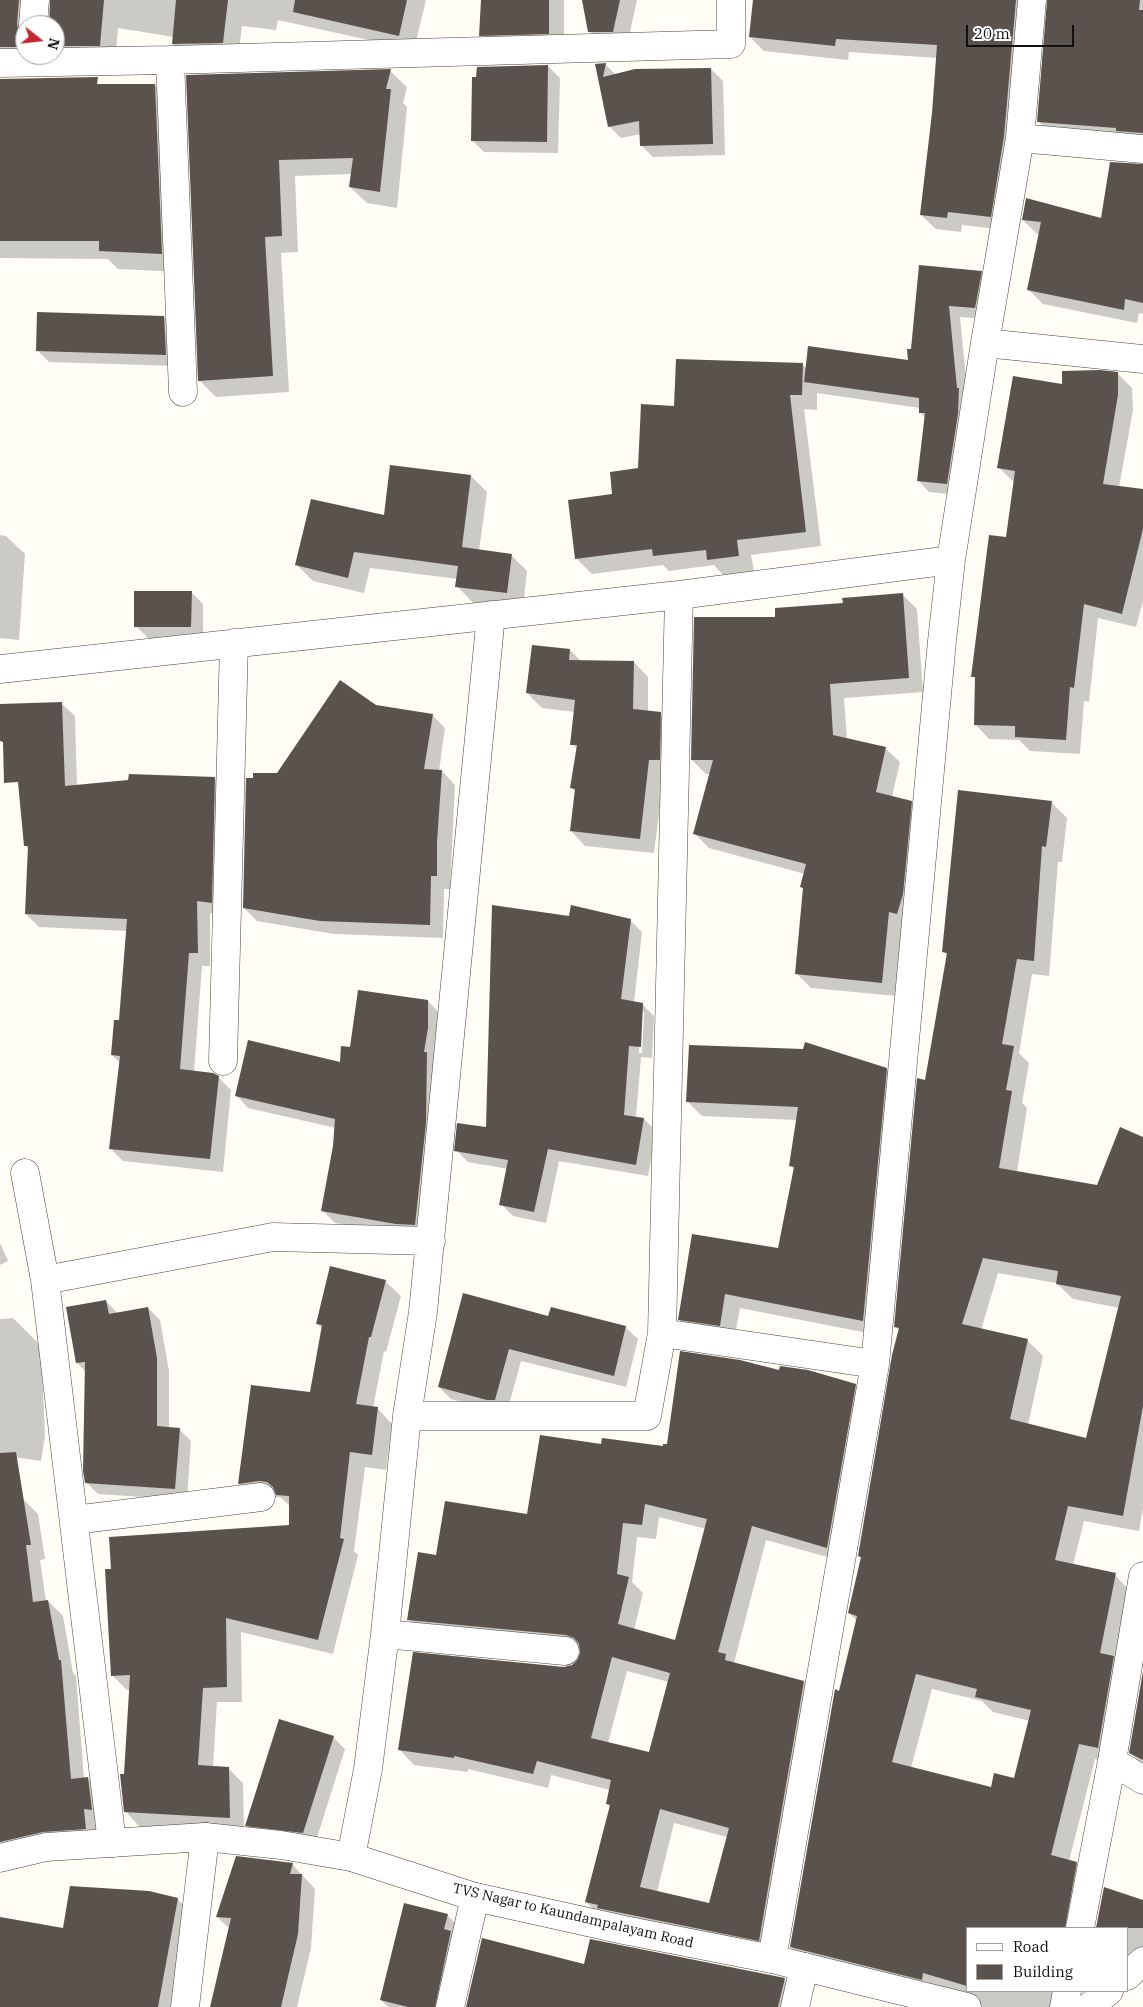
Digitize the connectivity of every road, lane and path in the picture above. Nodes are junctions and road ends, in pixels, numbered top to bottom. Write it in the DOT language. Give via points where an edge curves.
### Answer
graph roads {
  1 [pos="35,0"];
  2 [pos="731,0"];
  3 [pos="1032,0"];
  4 [pos="34,15"];
  5 [pos="65,58"];
  6 [pos="15,60"];
  7 [pos="170,60"];
  8 [pos="0,62"];
  9 [pos="1020,138"];
  10 [pos="1143,149"];
  11 [pos="985,344"];
  12 [pos="1143,359"];
  13 [pos="183,392"];
  14 [pos="951,560"];
  15 [pos="679,595"];
  16 [pos="491,615"];
  17 [pos="234,643"];
  18 [pos="0,669"];
  19 [pos="222,1061"];
  20 [pos="25,1173"];
  21 [pos="430,1241"];
  22 [pos="45,1280"];
  23 [pos="662,1333"];
  24 [pos="875,1364"];
  25 [pos="407,1416"];
  26 [pos="261,1497"];
  27 [pos="74,1520"];
  28 [pos="1143,1576"];
  29 [pos="1139,1632"];
  30 [pos="385,1634"];
  31 [pos="564,1651"];
  32 [pos="1112,1761"];
  33 [pos="1143,1780"];
  34 [pos="205,1838"];
  35 [pos="112,1843"];
  36 [pos="351,1857"];
  37 [pos="0,1858"];
  38 [pos="475,1897"];
  39 [pos="1080,1927"];
  40 [pos="772,1959"];
  41 [pos="1143,1961"];
  42 [pos="804,1967"];
  43 [pos="1128,1975"];
  44 [pos="1067,1992"];
  45 [pos="1108,1992"];
  46 [pos="185,2007"];
  47 [pos="450,2007"];
  48 [pos="795,2007"];
  49 [pos="968,2007"];
  50 [pos="1064,2007"];
  51 [pos="1089,2007"];
  1 -- 4 [label="street"];
  2 -- 7 [label="street" via="731,44"];
  3 -- 9 [label="street"];
  5 -- 7 [label="street"];
  6 -- 8 [label="street"];
  7 -- 13 [label="street"];
  9 -- 10 [label="street"];
  9 -- 11 [label="street"];
  11 -- 12 [label="street"];
  11 -- 14 [label="street"];
  14 -- 15 [label="street"];
  14 -- 24 [label="street"];
  15 -- 16 [label="street"];
  15 -- 23 [label="street"];
  16 -- 17 [label="street"];
  16 -- 21 [label="street"];
  17 -- 18 [label="street"];
  17 -- 19 [label="street"];
  20 -- 22 [label="street"];
  21 -- 22 [label="street" via="273,1237"];
  21 -- 25 [label="street"];
  22 -- 27 [label="street"];
  23 -- 24 [label="street"];
  23 -- 25 [label="street" via="647,1416"];
  24 -- 40 [label="street"];
  25 -- 30 [label="street"];
  26 -- 27 [label="street"];
  27 -- 35 [label="street"];
  28 -- 29 [label="street"];
  29 -- 32 [label="street"];
  30 -- 31 [label="street"];
  30 -- 36 [label="street" via="368,1769"];
  32 -- 33 [label="street"];
  32 -- 39 [label="street"];
  34 -- 35 [label="street, TVS Nagar to Kaundampalayam Road"];
  34 -- 36 [label="street, TVS Nagar to Kaundampalayam Road" via="281,1845"];
  34 -- 46 [label="street"];
  35 -- 37 [label="street, TVS Nagar to Kaundampalayam Road" via="46,1847"];
  36 -- 38 [label="street, TVS Nagar to Kaundampalayam Road"];
  38 -- 40 [label="street, TVS Nagar to Kaundampalayam Road"];
  38 -- 47 [label="street"];
  40 -- 42 [label="street, TVS Nagar to Kaundampalayam Road"];
  41 -- 43 [label="street"];
  42 -- 48 [label="street"];
  42 -- 49 [label="street, TVS Nagar to Kaundampalayam Road"];
  44 -- 50 [label="street"];
  45 -- 51 [label="street"];
}
